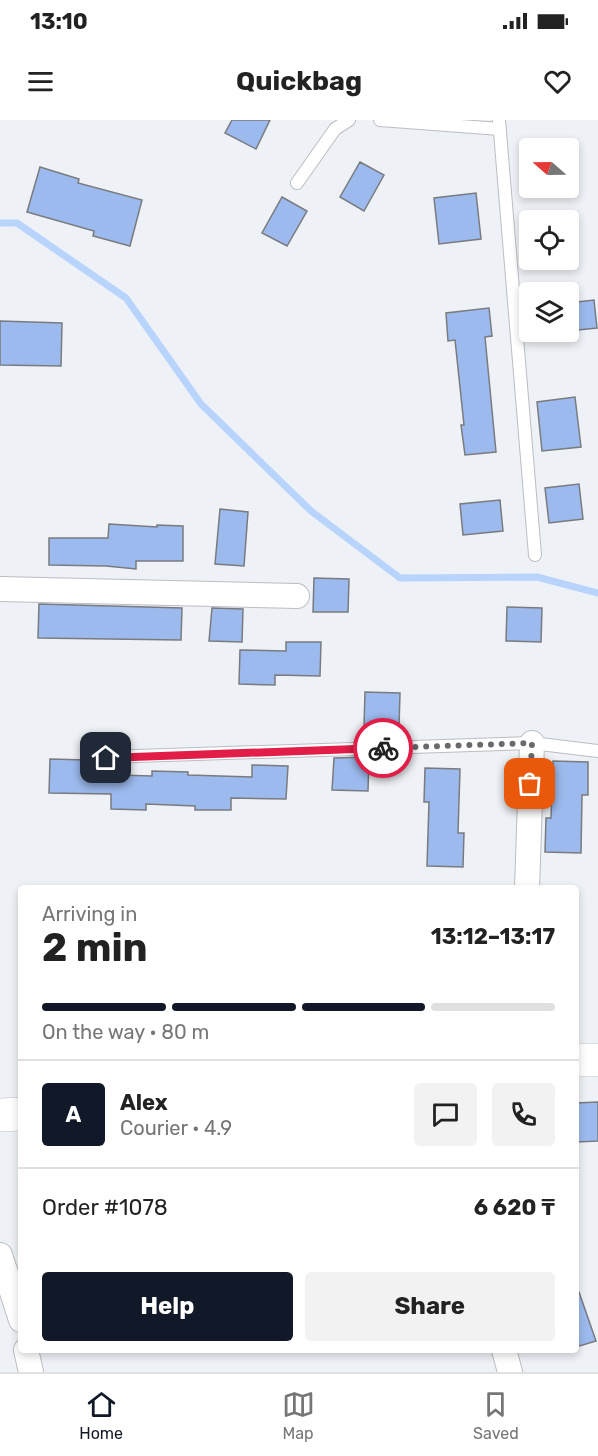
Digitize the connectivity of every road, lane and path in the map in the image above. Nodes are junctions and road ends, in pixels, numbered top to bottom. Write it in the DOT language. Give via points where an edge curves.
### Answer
graph roads {
  1 [pos="349,120"];
  2 [pos="380,120"];
  3 [pos="499,124"];
  4 [pos="297,183"];
  5 [pos="535,555"];
  6 [pos="0,590"];
  7 [pos="297,596"];
  8 [pos="532,743"];
  9 [pos="598,751"];
  10 [pos="106,758"];
  11 [pos="527,885"];
  12 [pos="579,1060"];
  13 [pos="598,1060"];
  14 [pos="18,1114"];
  15 [pos="0,1115"];
  16 [pos="0,1255"];
  17 [pos="18,1310"];
  18 [pos="18,1317"];
  19 [pos="0,1327"];
  20 [pos="27,1353"];
  21 [pos="505,1353"];
  22 [pos="31,1372"];
  23 [pos="510,1372"];
  1 -- 4 [label="lane" via="334,129"];
  2 -- 3 [label="lane"];
  3 -- 5 [label="lane"];
  6 -- 7 [label="street"];
  8 -- 9 [label="lane"];
  8 -- 10 [label="lane"];
  8 -- 11 [label="street"];
  12 -- 13 [label="main road"];
  14 -- 15 [label="main road"];
  16 -- 17 [label="street"];
  18 -- 19 [label="street"];
  20 -- 22 [label="street"];
  21 -- 23 [label="street"];
}
